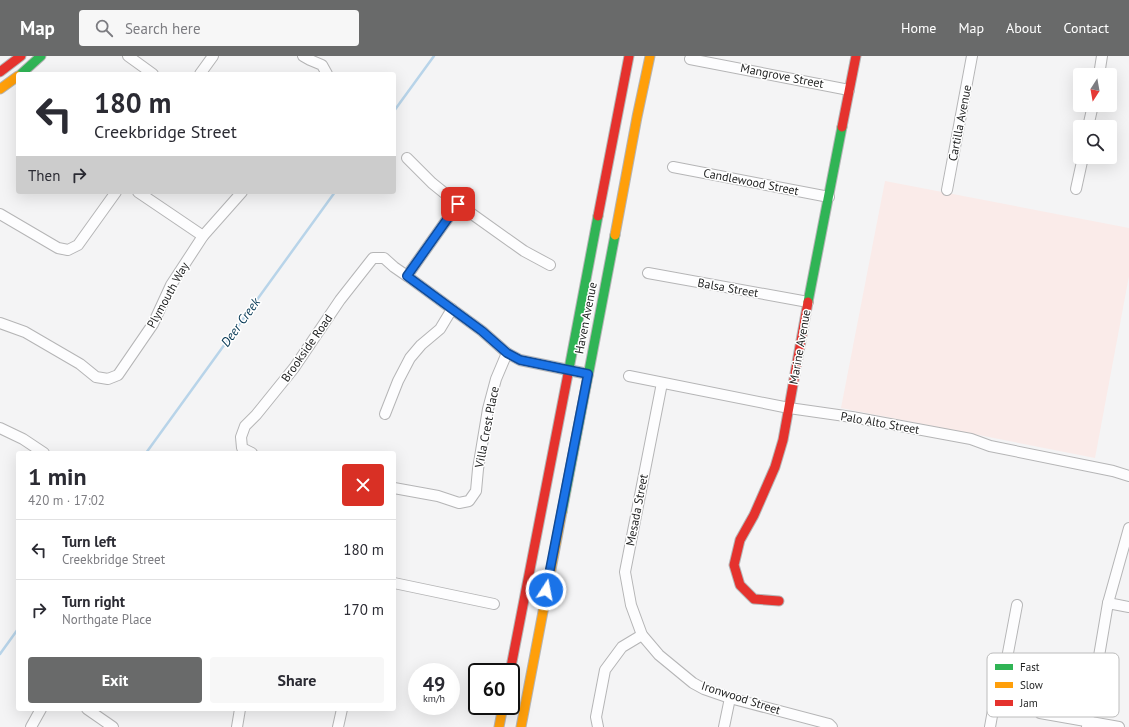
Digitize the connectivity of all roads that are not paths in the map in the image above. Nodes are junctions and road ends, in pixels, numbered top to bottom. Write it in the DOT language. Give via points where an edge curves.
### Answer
graph roads {
  1 [pos="21,56"];
  2 [pos="41,56"];
  3 [pos="128,56"];
  4 [pos="213,56"];
  5 [pos="303,56"];
  6 [pos="629,56"];
  7 [pos="650,56"];
  8 [pos="856,56"];
  9 [pos="972,56"];
  10 [pos="1102,56"];
  11 [pos="690,59"];
  12 [pos="1099,68"];
  13 [pos="0,72"];
  14 [pos="23,72"];
  15 [pos="150,72"];
  16 [pos="201,72"];
  17 [pos="326,72"];
  18 [pos="16,77"];
  19 [pos="0,89"];
  20 [pos="849,90"];
  21 [pos="408,158"];
  22 [pos="1081,164"];
  23 [pos="673,166"];
  24 [pos="1076,189"];
  25 [pos="947,190"];
  26 [pos="115,194"];
  27 [pos="141,194"];
  28 [pos="240,194"];
  29 [pos="829,197"];
  30 [pos="458,204"];
  31 [pos="0,214"];
  32 [pos="203,236"];
  33 [pos="550,265"];
  34 [pos="648,273"];
  35 [pos="407,276"];
  36 [pos="808,302"];
  37 [pos="452,309"];
  38 [pos="0,323"];
  39 [pos="507,353"];
  40 [pos="568,370"];
  41 [pos="588,374"];
  42 [pos="629,376"];
  43 [pos="662,383"];
  44 [pos="789,408"];
  45 [pos="385,414"];
  46 [pos="0,428"];
  47 [pos="41,451"];
  48 [pos="248,451"];
  49 [pos="1129,476"];
  50 [pos="396,488"];
  51 [pos="1129,528"];
  52 [pos="396,583"];
  53 [pos="779,601"];
  54 [pos="1108,603"];
  55 [pos="494,604"];
  56 [pos="1017,605"];
  57 [pos="1129,607"];
  58 [pos="642,635"];
  59 [pos="1008,653"];
  60 [pos="1099,653"];
  61 [pos="512,663"];
  62 [pos="730,698"];
  63 [pos="40,711"];
  64 [pos="90,711"];
  65 [pos="240,711"];
  66 [pos="342,711"];
  67 [pos="501,715"];
  68 [pos="992,717"];
  69 [pos="1057,717"];
  70 [pos="1087,724"];
  71 [pos="31,727"];
  72 [pos="113,727"];
  73 [pos="237,727"];
  74 [pos="338,727"];
  75 [pos="499,727"];
  76 [pos="521,727"];
  77 [pos="598,727"];
  78 [pos="724,727"];
  79 [pos="832,727"];
  80 [pos="990,727"];
  81 [pos="1119,727"];
  1 -- 13 [label="main road"];
  2 -- 14 [label="main road"];
  3 -- 15 [label="street"];
  4 -- 16 [label="street"];
  5 -- 17 [label="street" via="322,65"];
  6 -- 40 [label="main road, Haven Avenue"];
  7 -- 41 [label="main road, Haven Avenue"];
  8 -- 20 [label="main road, Marine Avenue"];
  9 -- 25 [label="street, Cartilla Avenue"];
  10 -- 12 [label="street"];
  11 -- 20 [label="street, Mangrove Street"];
  18 -- 19 [label="main road"];
  20 -- 29 [label="main road, Marine Avenue"];
  21 -- 30 [label="street"];
  22 -- 24 [label="street"];
  23 -- 29 [label="street, Candlewood Street"];
  26 -- 31 [label="street" via="78,245 68,250 58,248"];
  27 -- 32 [label="street"];
  28 -- 32 [label="street, Plymouth Way"];
  29 -- 36 [label="main road, Marine Avenue"];
  30 -- 33 [label="street" via="524,251"];
  30 -- 35 [label="street"];
  32 -- 38 [label="street, Plymouth Way" via="171,285 153,324 118,375 108,379 96,377 80,364 25,332"];
  34 -- 36 [label="street, Balsa Street"];
  35 -- 37 [label="street"];
  35 -- 48 [label="street, Brookside Road" via="384,258 373,258 340,300 294,368 245,426 241,436 242,448"];
  36 -- 44 [label="main road, Marine Avenue"];
  37 -- 39 [label="street"];
  37 -- 45 [label="street" via="440,329 410,358"];
  39 -- 40 [label="street" via="520,360"];
  39 -- 50 [label="street, Villa Crest Place" via="496,379 488,409 476,491 469,501 459,503 438,496"];
  40 -- 41 [label="street"];
  40 -- 61 [label="main road, Haven Avenue"];
  41 -- 76 [label="main road, Haven Avenue"];
  42 -- 43 [label="street, Palo Alto Street"];
  43 -- 44 [label="street, Palo Alto Street"];
  43 -- 58 [label="street, Mesada Street" via="625,572 631,605"];
  44 -- 49 [label="street, Palo Alto Street" via="971,439 990,446"];
  44 -- 53 [label="main road, Marine Avenue" via="775,468 740,540 734,566 740,585 754,599"];
  46 -- 47 [label="street"];
  51 -- 54 [label="street"];
  52 -- 55 [label="street"];
  54 -- 57 [label="street"];
  54 -- 60 [label="street"];
  56 -- 59 [label="street"];
  58 -- 62 [label="street, Ironwood Street" via="658,655 693,683"];
  58 -- 77 [label="street" via="622,647 606,670 596,717"];
  62 -- 78 [label="street"];
  62 -- 79 [label="street, Ironwood Street" via="829,724"];
  63 -- 71 [label="street"];
  64 -- 72 [label="street"];
  65 -- 73 [label="street"];
  66 -- 74 [label="street"];
  67 -- 75 [label="main road"];
  68 -- 80 [label="street"];
  69 -- 70 [label="street"];
  70 -- 81 [label="street"];
}
